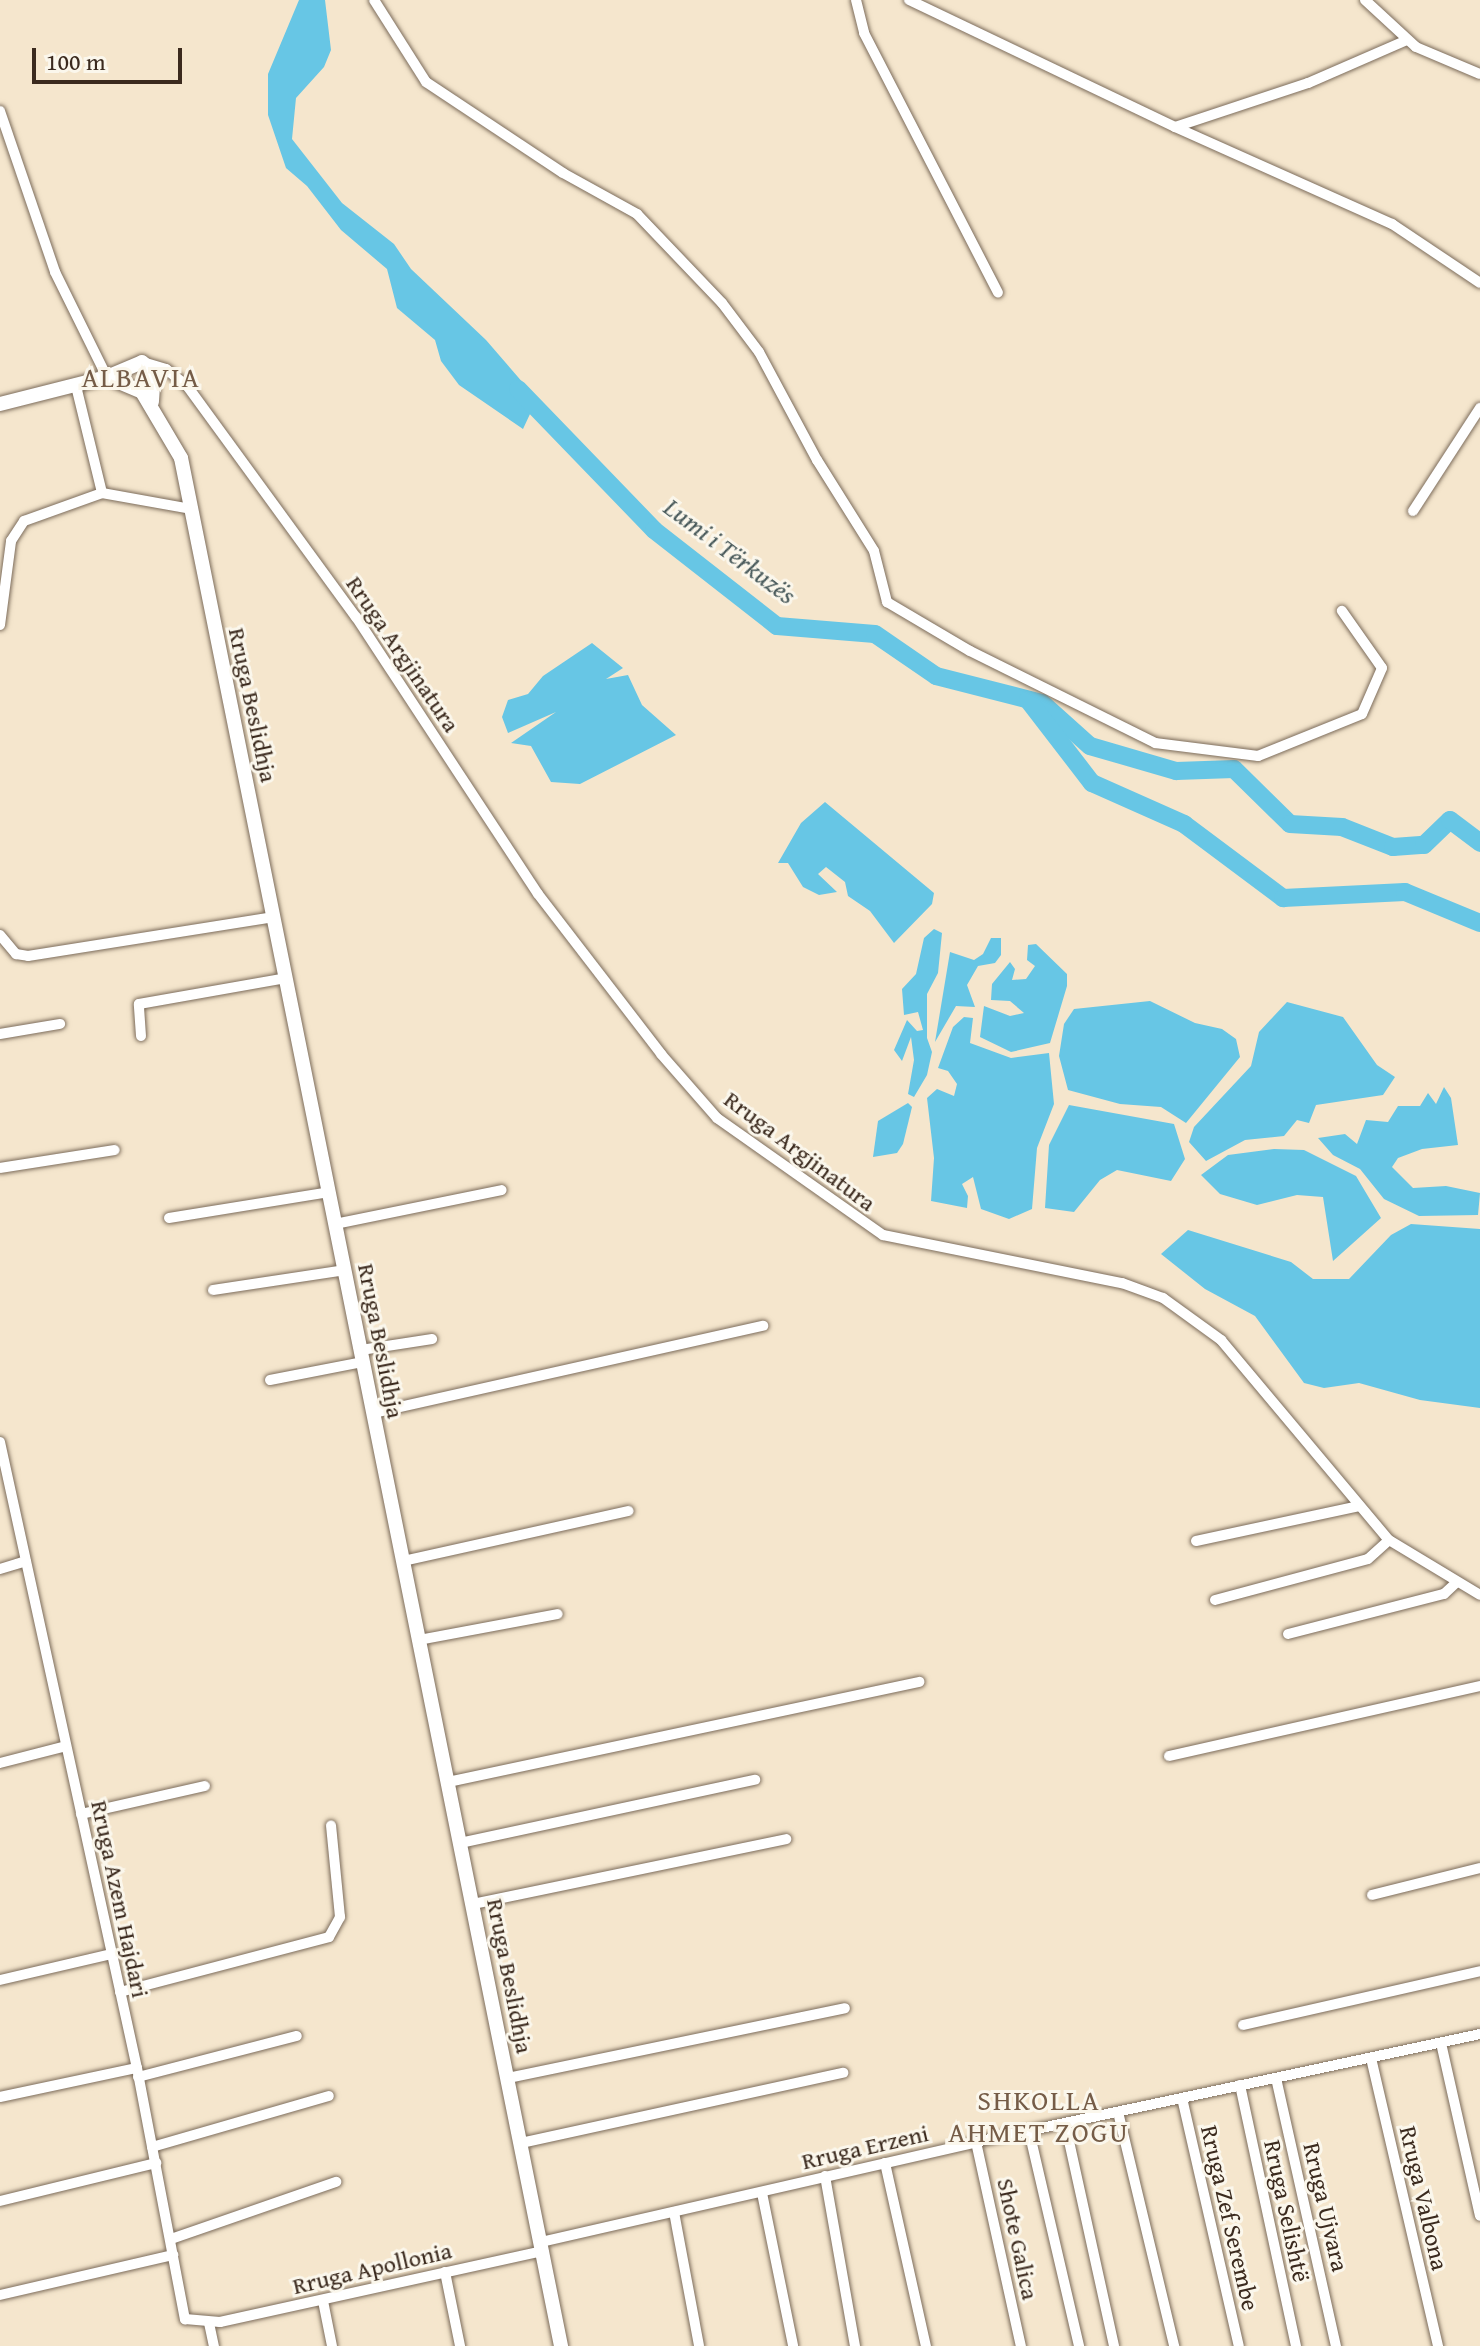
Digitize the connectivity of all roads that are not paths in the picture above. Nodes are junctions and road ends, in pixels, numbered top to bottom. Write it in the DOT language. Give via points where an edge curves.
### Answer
graph roads {
  1 [pos="374,0"];
  2 [pos="856,0"];
  3 [pos="909,0"];
  4 [pos="1365,0"];
  5 [pos="1407,40"];
  6 [pos="1480,74"];
  7 [pos="0,111"];
  8 [pos="1175,127"];
  9 [pos="1480,283"];
  10 [pos="998,293"];
  11 [pos="139,366"];
  12 [pos="107,377"];
  13 [pos="153,380"];
  14 [pos="135,385"];
  15 [pos="76,386"];
  16 [pos="188,387"];
  17 [pos="0,404"];
  18 [pos="154,407"];
  19 [pos="1480,408"];
  20 [pos="102,493"];
  21 [pos="191,509"];
  22 [pos="1413,511"];
  23 [pos="1342,611"];
  24 [pos="0,625"];
  25 [pos="274,917"];
  26 [pos="0,935"];
  27 [pos="286,978"];
  28 [pos="60,1024"];
  29 [pos="0,1034"];
  30 [pos="141,1036"];
  31 [pos="115,1150"];
  32 [pos="0,1168"];
  33 [pos="502,1190"];
  34 [pos="329,1192"];
  35 [pos="169,1218"];
  36 [pos="335,1224"];
  37 [pos="345,1270"];
  38 [pos="213,1290"];
  39 [pos="763,1326"];
  40 [pos="432,1339"];
  41 [pos="362,1356"];
  42 [pos="270,1380"];
  43 [pos="373,1413"];
  44 [pos="0,1442"];
  45 [pos="3,1468"];
  46 [pos="1359,1506"];
  47 [pos="629,1511"];
  48 [pos="1389,1540"];
  49 [pos="1196,1541"];
  50 [pos="26,1561"];
  51 [pos="403,1561"];
  52 [pos="0,1569"];
  53 [pos="1456,1583"];
  54 [pos="1480,1595"];
  55 [pos="1215,1600"];
  56 [pos="558,1614"];
  57 [pos="1288,1634"];
  58 [pos="419,1640"];
  59 [pos="920,1682"];
  60 [pos="1480,1686"];
  61 [pos="66,1746"];
  62 [pos="1169,1756"];
  63 [pos="0,1763"];
  64 [pos="755,1780"];
  65 [pos="448,1782"];
  66 [pos="205,1786"];
  67 [pos="81,1814"];
  68 [pos="331,1825"];
  69 [pos="786,1839"];
  70 [pos="460,1843"];
  71 [pos="1480,1868"];
  72 [pos="1372,1895"];
  73 [pos="473,1904"];
  74 [pos="112,1954"];
  75 [pos="1480,1971"];
  76 [pos="0,1980"];
  77 [pos="120,1992"];
  78 [pos="845,2008"];
  79 [pos="1243,2025"];
  80 [pos="1480,2034"];
  81 [pos="297,2036"];
  82 [pos="1441,2043"];
  83 [pos="1371,2058"];
  84 [pos="138,2072"];
  85 [pos="843,2073"];
  86 [pos="508,2078"];
  87 [pos="1276,2078"];
  88 [pos="1240,2085"];
  89 [pos="329,2096"];
  90 [pos="0,2097"];
  91 [pos="1182,2098"];
  92 [pos="1118,2112"];
  93 [pos="1065,2123"];
  94 [pos="1029,2131"];
  95 [pos="976,2142"];
  96 [pos="521,2143"];
  97 [pos="152,2147"];
  98 [pos="156,2163"];
  99 [pos="885,2163"];
  100 [pos="825,2176"];
  101 [pos="336,2182"];
  102 [pos="762,2193"];
  103 [pos="0,2201"];
  104 [pos="674,2212"];
  105 [pos="1480,2216"];
  106 [pos="171,2239"];
  107 [pos="542,2246"];
  108 [pos="173,2255"];
  109 [pos="445,2272"];
  110 [pos="0,2295"];
  111 [pos="323,2301"];
  112 [pos="209,2323"];
  113 [pos="214,2346"];
  114 [pos="332,2346"];
  115 [pos="460,2346"];
  116 [pos="561,2346"];
  117 [pos="699,2346"];
  118 [pos="793,2346"];
  119 [pos="855,2346"];
  120 [pos="926,2346"];
  121 [pos="1021,2346"];
  122 [pos="1079,2346"];
  123 [pos="1114,2346"];
  124 [pos="1174,2346"];
  125 [pos="1239,2346"];
  126 [pos="1296,2346"];
  127 [pos="1336,2346"];
  128 [pos="1438,2346"];
  1 -- 23 [label="street" via="426,82 563,173 637,214 722,303 759,352 874,551 887,602 970,651 1155,743 1258,756 1362,714 1382,668"];
  2 -- 10 [label="street" via="871,47"];
  3 -- 8 [label="street"];
  4 -- 5 [label="street"];
  5 -- 6 [label="street"];
  5 -- 8 [label="street" via="1308,83"];
  7 -- 12 [label="street" via="55,272"];
  8 -- 9 [label="street" via="1392,224"];
  11 -- 12 [label="main road"];
  11 -- 13 [label="main road"];
  11 -- 14 [label="main road"];
  11 -- 16 [label="street, Rruga Argjinatura" via="166,369"];
  12 -- 14 [label="main road"];
  12 -- 15 [label="main road"];
  13 -- 14 [label="main road"];
  13 -- 16 [label="street" via="166,377"];
  13 -- 18 [label="main road"];
  14 -- 18 [label="main road, Rruga Beslidhja"];
  15 -- 17 [label="main road"];
  15 -- 20 [label="street"];
  16 -- 46 [label="street, Rruga Argjinatura" via="356,617 538,894 717,1118 883,1235 1122,1283 1163,1298 1221,1340"];
  18 -- 21 [label="main road, Rruga Beslidhja" via="177,446"];
  19 -- 22 [label="street"];
  20 -- 21 [label="street"];
  20 -- 24 [label="street" via="24,521 11,541"];
  21 -- 25 [label="main road, Rruga Beslidhja"];
  25 -- 26 [label="street" via="28,956 16,954"];
  25 -- 27 [label="main road, Rruga Beslidhja"];
  27 -- 30 [label="street" via="139,1004"];
  27 -- 34 [label="main road, Rruga Beslidhja"];
  28 -- 29 [label="street"];
  31 -- 32 [label="street"];
  33 -- 36 [label="street"];
  34 -- 35 [label="street"];
  34 -- 36 [label="main road, Rruga Beslidhja"];
  36 -- 37 [label="main road, Rruga Beslidhja"];
  37 -- 38 [label="street"];
  37 -- 41 [label="main road, Rruga Beslidhja"];
  39 -- 43 [label="street"];
  40 -- 41 [label="street"];
  41 -- 42 [label="street"];
  41 -- 43 [label="main road, Rruga Beslidhja"];
  43 -- 51 [label="main road, Rruga Beslidhja"];
  44 -- 45 [label="street, Rruga Azem Hajdari"];
  45 -- 50 [label="street, Rruga Azem Hajdari"];
  46 -- 48 [label="street, Rruga Argjinatura"];
  46 -- 49 [label="street"];
  47 -- 51 [label="street"];
  48 -- 53 [label="street, Rruga Argjinatura"];
  48 -- 55 [label="street" via="1368,1559"];
  50 -- 52 [label="street"];
  50 -- 61 [label="street, Rruga Azem Hajdari"];
  51 -- 58 [label="main road, Rruga Beslidhja"];
  53 -- 54 [label="street, Rruga Argjinatura"];
  53 -- 57 [label="street" via="1433,1598"];
  56 -- 58 [label="street"];
  58 -- 65 [label="main road, Rruga Beslidhja"];
  59 -- 65 [label="street"];
  60 -- 62 [label="street"];
  61 -- 63 [label="street"];
  61 -- 67 [label="street, Rruga Azem Hajdari"];
  64 -- 70 [label="street"];
  65 -- 70 [label="main road, Rruga Beslidhja"];
  66 -- 67 [label="street"];
  67 -- 74 [label="street, Rruga Azem Hajdari"];
  68 -- 77 [label="street" via="340,1917 329,1937"];
  69 -- 73 [label="street"];
  70 -- 73 [label="main road, Rruga Beslidhja"];
  71 -- 72 [label="street"];
  73 -- 86 [label="main road, Rruga Beslidhja"];
  74 -- 76 [label="street"];
  74 -- 77 [label="street, Rruga Azem Hajdari"];
  75 -- 79 [label="street"];
  77 -- 84 [label="street, Rruga Azem Hajdari"];
  78 -- 86 [label="street"];
  80 -- 82 [label="street, Rruga Erzeni"];
  81 -- 84 [label="street"];
  82 -- 83 [label="street, Rruga Erzeni"];
  82 -- 105 [label="street"];
  83 -- 87 [label="street, Rruga Erzeni"];
  83 -- 128 [label="street, Rruga Valbona"];
  84 -- 90 [label="street"];
  84 -- 97 [label="street, Rruga Azem Hajdari"];
  85 -- 96 [label="street"];
  86 -- 96 [label="main road, Rruga Beslidhja"];
  87 -- 88 [label="street, Rruga Erzeni"];
  87 -- 127 [label="street, Rruga Ujvara"];
  88 -- 91 [label="street, Rruga Erzeni"];
  88 -- 126 [label="street, Rruga Selishtë"];
  89 -- 97 [label="street"];
  91 -- 92 [label="street, Rruga Erzeni"];
  91 -- 125 [label="street, Rruga Zef Serembe"];
  92 -- 93 [label="street, Rruga Erzeni"];
  92 -- 124 [label="street"];
  93 -- 94 [label="street, Rruga Erzeni"];
  93 -- 123 [label="street"];
  94 -- 95 [label="street, Rruga Erzeni"];
  94 -- 122 [label="street"];
  95 -- 99 [label="street, Rruga Erzeni"];
  95 -- 121 [label="street, Shote Galica"];
  96 -- 107 [label="main road, Rruga Beslidhja"];
  97 -- 98 [label="street, Rruga Azem Hajdari"];
  98 -- 103 [label="street"];
  98 -- 106 [label="street, Rruga Azem Hajdari"];
  99 -- 100 [label="street, Rruga Erzeni"];
  99 -- 120 [label="street"];
  100 -- 102 [label="street, Rruga Erzeni"];
  100 -- 119 [label="street"];
  101 -- 106 [label="street"];
  102 -- 104 [label="street, Rruga Erzeni"];
  102 -- 118 [label="street"];
  104 -- 107 [label="street, Rruga Erzeni"];
  104 -- 117 [label="street"];
  106 -- 108 [label="street, Rruga Azem Hajdari"];
  107 -- 109 [label="street, Rruga Apollonia"];
  107 -- 116 [label="main road, Rruga Beslidhja"];
  108 -- 110 [label="street"];
  108 -- 112 [label="street, Rruga Azem Hajdari" via="183,2314 189,2322"];
  109 -- 111 [label="street, Rruga Apollonia"];
  109 -- 115 [label="street"];
  111 -- 112 [label="street, Rruga Apollonia"];
  111 -- 114 [label="street"];
  112 -- 113 [label="street"];
}
